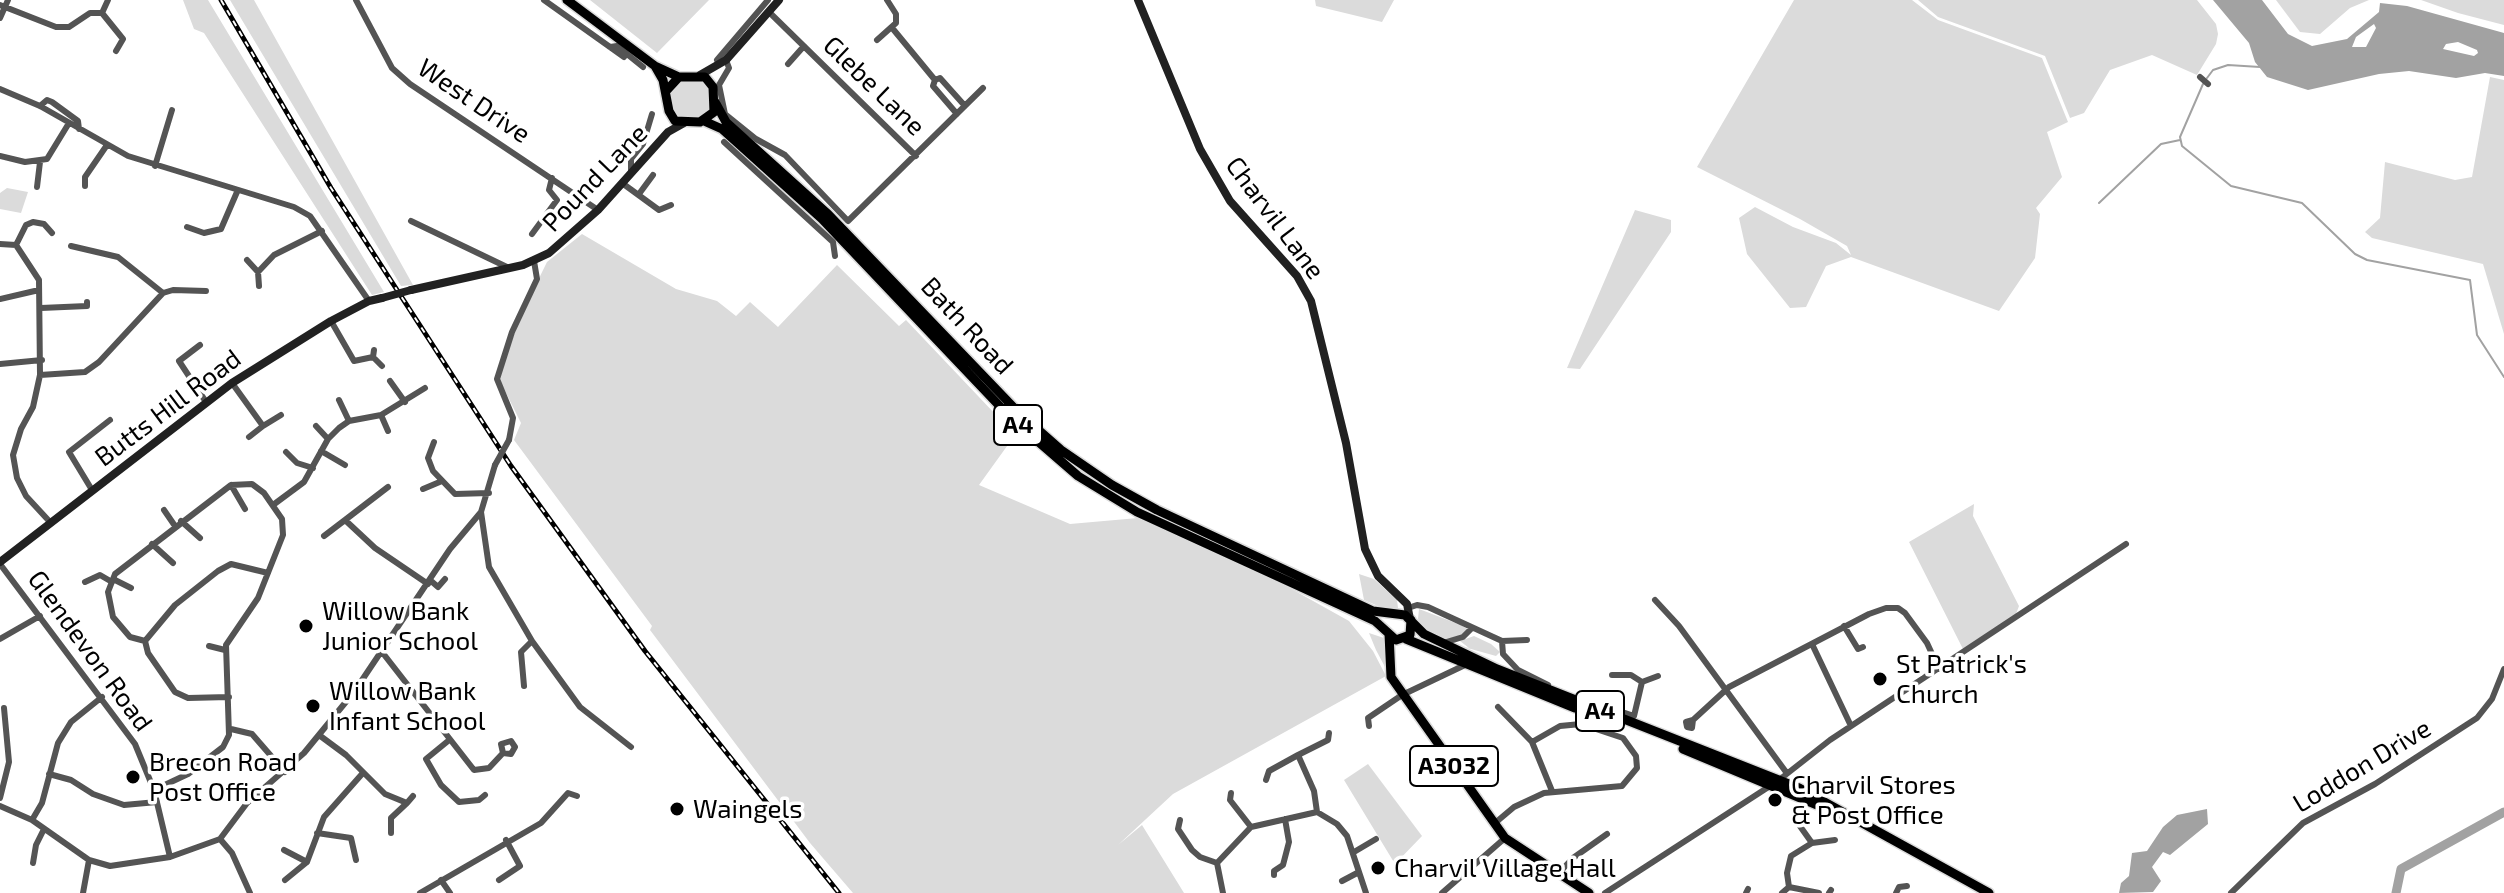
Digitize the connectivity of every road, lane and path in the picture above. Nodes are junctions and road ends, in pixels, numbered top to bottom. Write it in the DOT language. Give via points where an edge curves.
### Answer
graph roads {
  1 [pos="108,0"];
  2 [pos="356,0"];
  3 [pos="544,0"];
  4 [pos="567,0"];
  5 [pos="768,0"];
  6 [pos="779,0"];
  7 [pos="889,0"];
  8 [pos="1138,0"];
  9 [pos="4,4"];
  10 [pos="769,12"];
  11 [pos="102,13"];
  12 [pos="0,18"];
  13 [pos="115,27"];
  14 [pos="893,29"];
  15 [pos="107,33"];
  16 [pos="877,40"];
  17 [pos="804,46"];
  18 [pos="610,47"];
  19 [pos="733,47"];
  20 [pos="116,51"];
  21 [pos="783,52"];
  22 [pos="624,57"];
  23 [pos="721,62"];
  24 [pos="655,66"];
  25 [pos="643,67"];
  26 [pos="700,75"];
  27 [pos="679,77"];
  28 [pos="2200,77"];
  29 [pos="935,80"];
  30 [pos="2208,84"];
  31 [pos="713,87"];
  32 [pos="983,88"];
  33 [pos="0,89"];
  34 [pos="667,90"];
  35 [pos="715,102"];
  36 [pos="40,106"];
  37 [pos="965,106"];
  38 [pos="172,110"];
  39 [pos="669,113"];
  40 [pos="652,114"];
  41 [pos="957,114"];
  42 [pos="704,121"];
  43 [pos="69,123"];
  44 [pos="684,123"];
  45 [pos="79,129"];
  46 [pos="668,132"];
  47 [pos="724,142"];
  48 [pos="107,145"];
  49 [pos="1,154"];
  50 [pos="916,156"];
  51 [pos="25,162"];
  52 [pos="40,162"];
  53 [pos="155,166"];
  54 [pos="22,171"];
  55 [pos="631,173"];
  56 [pos="653,175"];
  57 [pos="74,176"];
  58 [pos="85,177"];
  59 [pos="776,177"];
  60 [pos="552,178"];
  61 [pos="622,183"];
  62 [pos="85,186"];
  63 [pos="37,187"];
  64 [pos="237,192"];
  65 [pos="634,194"];
  66 [pos="671,205"];
  67 [pos="598,210"];
  68 [pos="411,221"];
  69 [pos="187,227"];
  70 [pos="322,231"];
  71 [pos="52,233"];
  72 [pos="532,234"];
  73 [pos="0,244"];
  74 [pos="16,245"];
  75 [pos="71,246"];
  76 [pos="835,256"];
  77 [pos="247,260"];
  78 [pos="534,261"];
  79 [pos="509,268"];
  80 [pos="258,272"];
  81 [pos="259,286"];
  82 [pos="6,288"];
  83 [pos="39,290"];
  84 [pos="206,291"];
  85 [pos="163,293"];
  86 [pos="11,295"];
  87 [pos="0,299"];
  88 [pos="369,301"];
  89 [pos="87,306"];
  90 [pos="41,308"];
  91 [pos="331,321"];
  92 [pos="200,345"];
  93 [pos="42,360"];
  94 [pos="0,364"];
  95 [pos="382,366"];
  96 [pos="40,375"];
  97 [pos="390,381"];
  98 [pos="232,383"];
  99 [pos="425,388"];
  100 [pos="339,400"];
  101 [pos="206,402"];
  102 [pos="405,402"];
  103 [pos="281,415"];
  104 [pos="381,415"];
  105 [pos="110,420"];
  106 [pos="349,421"];
  107 [pos="263,426"];
  108 [pos="316,426"];
  109 [pos="388,431"];
  110 [pos="249,437"];
  111 [pos="328,439"];
  112 [pos="434,442"];
  113 [pos="321,451"];
  114 [pos="286,452"];
  115 [pos="345,465"];
  116 [pos="313,468"];
  117 [pos="442,481"];
  118 [pos="231,485"];
  119 [pos="382,488"];
  120 [pos="423,489"];
  121 [pos="92,490"];
  122 [pos="489,493"];
  123 [pos="364,504"];
  124 [pos="273,505"];
  125 [pos="245,509"];
  126 [pos="164,510"];
  127 [pos="370,510"];
  128 [pos="481,512"];
  129 [pos="345,520"];
  130 [pos="50,522"];
  131 [pos="178,523"];
  132 [pos="324,536"];
  133 [pos="200,538"];
  134 [pos="152,544"];
  135 [pos="2126,544"];
  136 [pos="0,563"];
  137 [pos="173,563"];
  138 [pos="268,573"];
  139 [pos="445,579"];
  140 [pos="113,580"];
  141 [pos="85,582"];
  142 [pos="429,582"];
  143 [pos="131,588"];
  144 [pos="1402,599"];
  145 [pos="1655,600"];
  146 [pos="1396,615"];
  147 [pos="40,616"];
  148 [pos="1409,616"];
  149 [pos="1844,626"];
  150 [pos="1471,629"];
  151 [pos="1388,633"];
  152 [pos="0,639"];
  153 [pos="1404,639"];
  154 [pos="1527,640"];
  155 [pos="145,641"];
  156 [pos="532,641"];
  157 [pos="1502,641"];
  158 [pos="1442,643"];
  159 [pos="1812,644"];
  160 [pos="209,646"];
  161 [pos="1858,649"];
  162 [pos="225,650"];
  163 [pos="382,652"];
  164 [pos="1390,655"];
  165 [pos="1462,666"];
  166 [pos="1939,669"];
  167 [pos="2504,669"];
  168 [pos="1612,675"];
  169 [pos="1658,676"];
  170 [pos="1642,682"];
  171 [pos="524,686"];
  172 [pos="1726,691"];
  173 [pos="1402,695"];
  174 [pos="102,697"];
  175 [pos="229,697"];
  176 [pos="1498,707"];
  177 [pos="4,708"];
  178 [pos="2,720"];
  179 [pos="1693,720"];
  180 [pos="1369,726"];
  181 [pos="1851,726"];
  182 [pos="231,729"];
  183 [pos="319,735"];
  184 [pos="448,741"];
  185 [pos="1532,742"];
  186 [pos="631,747"];
  187 [pos="1335,747"];
  188 [pos="503,753"];
  189 [pos="1298,755"];
  190 [pos="1260,769"];
  191 [pos="1269,771"];
  192 [pos="285,772"];
  193 [pos="49,774"];
  194 [pos="362,774"];
  195 [pos="1783,776"];
  196 [pos="1266,780"];
  197 [pos="1756,782"];
  198 [pos="1770,785"];
  199 [pos="154,790"];
  200 [pos="1552,791"];
  201 [pos="485,795"];
  202 [pos="413,796"];
  203 [pos="577,796"];
  204 [pos="0,798"];
  205 [pos="454,800"];
  206 [pos="1221,800"];
  207 [pos="157,802"];
  208 [pos="407,803"];
  209 [pos="0,806"];
  210 [pos="448,809"];
  211 [pos="1317,812"];
  212 [pos="1849,817"];
  213 [pos="1285,819"];
  214 [pos="32,820"];
  215 [pos="1180,820"];
  216 [pos="1797,822"];
  217 [pos="1495,823"];
  218 [pos="1170,824"];
  219 [pos="1251,827"];
  220 [pos="44,829"];
  221 [pos="1178,829"];
  222 [pos="317,833"];
  223 [pos="391,833"];
  224 [pos="1607,834"];
  225 [pos="1505,838"];
  226 [pos="220,839"];
  227 [pos="506,840"];
  228 [pos="1835,840"];
  229 [pos="1375,842"];
  230 [pos="1812,843"];
  231 [pos="284,850"];
  232 [pos="1565,851"];
  233 [pos="1354,852"];
  234 [pos="170,857"];
  235 [pos="1573,858"];
  236 [pos="31,859"];
  237 [pos="89,860"];
  238 [pos="356,860"];
  239 [pos="307,862"];
  240 [pos="1217,863"];
  241 [pos="1272,872"];
  242 [pos="1359,872"];
  243 [pos="1558,874"];
  244 [pos="1897,877"];
  245 [pos="285,880"];
  246 [pos="441,880"];
  247 [pos="499,880"];
  248 [pos="1342,881"];
  249 [pos="1789,887"];
  250 [pos="1901,888"];
  251 [pos="83,893"];
  252 [pos="250,893"];
  253 [pos="420,893"];
  254 [pos="450,893"];
  255 [pos="1223,893"];
  256 [pos="1366,893"];
  257 [pos="1442,893"];
  258 [pos="1589,893"];
  259 [pos="1605,893"];
  260 [pos="1782,893"];
  261 [pos="1819,893"];
  262 [pos="1989,893"];
  263 [pos="2231,893"];
  1 -- 11 [label="street"];
  2 -- 60 [label="street, West Drive" via="392,68"];
  3 -- 18 [label="street"];
  4 -- 24 [label="main road"];
  5 -- 19 [label="street"];
  6 -- 10 [label="street"];
  7 -- 14 [label="street" via="896,14"];
  8 -- 144 [label="street, Charvil Lane" via="1216,177 1244,218 1297,276 1311,301 1365,549 1378,576"];
  9 -- 11 [label="street" via="56,27"];
  9 -- 12 [label="street"];
  10 -- 17 [label="street, Glebe Lane"];
  10 -- 19 [label="street"];
  11 -- 13 [label="street"];
  13 -- 15 [label="street"];
  13 -- 20 [label="street" via="123,39"];
  14 -- 16 [label="street"];
  14 -- 29 [label="street"];
  17 -- 21 [label="street" via="789,62"];
  17 -- 50 [label="street, Glebe Lane"];
  18 -- 22 [label="street"];
  18 -- 25 [label="street" via="617,46"];
  19 -- 23 [label="street"];
  23 -- 26 [label="street"];
  23 -- 31 [label="street"];
  23 -- 50 [label="street" via="729,68 719,80 725,114 785,155 848,221"];
  24 -- 27 [label="main road"];
  24 -- 34 [label="main road"];
  26 -- 27 [label="main road"];
  26 -- 31 [label="main road"];
  27 -- 34 [label="main road"];
  28 -- 30 [label="street"];
  29 -- 37 [label="street" via="940,78"];
  29 -- 41 [label="street" via="933,86"];
  31 -- 35 [label="main road"];
  32 -- 37 [label="street"];
  33 -- 36 [label="street"];
  34 -- 39 [label="main road"];
  35 -- 42 [label="main road"];
  35 -- 59 [label="main road, Bath Road / A4" via="726,122"];
  36 -- 43 [label="street"];
  36 -- 45 [label="street" via="52,102 78,121"];
  37 -- 41 [label="street"];
  38 -- 53 [label="street"];
  39 -- 44 [label="main road"];
  39 -- 46 [label="street, Pound Lane"];
  40 -- 55 [label="street" via="643,144 631,159"];
  41 -- 50 [label="street"];
  42 -- 44 [label="main road"];
  42 -- 59 [label="main road, Bath Road / A4" via="719,127"];
  43 -- 45 [label="street"];
  43 -- 52 [label="street" via="54,152"];
  44 -- 46 [label="street, Pound Lane"];
  45 -- 48 [label="street"];
  46 -- 55 [label="street, Pound Lane"];
  47 -- 59 [label="street"];
  48 -- 53 [label="street"];
  48 -- 58 [label="street"];
  49 -- 51 [label="street"];
  51 -- 52 [label="street"];
  51 -- 54 [label="street"];
  52 -- 63 [label="street"];
  53 -- 64 [label="street"];
  55 -- 61 [label="street, Pound Lane"];
  56 -- 65 [label="street" via="653,183"];
  57 -- 58 [label="street"];
  58 -- 62 [label="street"];
  59 -- 76 [label="street" via="833,242"];
  59 -- 146 [label="main road, Bath Road / A4" via="899,285 1019,413 1084,467 1169,516 1373,611"];
  59 -- 151 [label="main road, Bath Road / A4" via="860,256 1020,427 1078,476 1137,512 1375,621"];
  60 -- 67 [label="street, West Drive"];
  60 -- 72 [label="street" via="549,190 557,200"];
  61 -- 65 [label="street"];
  61 -- 67 [label="street, Pound Lane"];
  64 -- 69 [label="street" via="221,229 213,233"];
  64 -- 70 [label="street" via="294,207"];
  65 -- 66 [label="street" via="658,214"];
  67 -- 78 [label="street, Pound Lane"];
  68 -- 79 [label="street"];
  70 -- 80 [label="street" via="274,255"];
  70 -- 88 [label="street"];
  71 -- 74 [label="street" via="33,222"];
  73 -- 74 [label="street"];
  74 -- 83 [label="street" via="35,270"];
  75 -- 85 [label="street" via="118,257"];
  77 -- 80 [label="street"];
  78 -- 79 [label="street, Pound Lane"];
  78 -- 122 [label="street, bridge" via="537,279 497,379 513,418"];
  79 -- 88 [label="street, Pound Lane, bridge"];
  80 -- 81 [label="street"];
  82 -- 86 [label="street"];
  83 -- 86 [label="street"];
  83 -- 90 [label="street"];
  84 -- 85 [label="street"];
  85 -- 96 [label="street" via="85,372"];
  86 -- 87 [label="street"];
  88 -- 91 [label="street, Butts Hill Road"];
  89 -- 90 [label="street"];
  90 -- 93 [label="street"];
  91 -- 95 [label="street" via="354,361 373,354"];
  91 -- 98 [label="street, Butts Hill Road"];
  92 -- 101 [label="street" via="179,361"];
  93 -- 94 [label="street"];
  93 -- 96 [label="street"];
  96 -- 130 [label="street" via="13,455 26,496"];
  97 -- 102 [label="street"];
  98 -- 101 [label="street, Butts Hill Road"];
  98 -- 107 [label="street"];
  99 -- 102 [label="street"];
  100 -- 106 [label="street"];
  101 -- 121 [label="street, Butts Hill Road"];
  102 -- 104 [label="street" via="392,401"];
  103 -- 107 [label="street"];
  104 -- 106 [label="street"];
  104 -- 109 [label="street"];
  105 -- 121 [label="street" via="66,451"];
  106 -- 111 [label="street"];
  107 -- 110 [label="street"];
  108 -- 111 [label="street"];
  111 -- 113 [label="street"];
  112 -- 117 [label="street" via="428,458"];
  113 -- 115 [label="street"];
  113 -- 116 [label="street"];
  114 -- 116 [label="street"];
  116 -- 124 [label="street" via="304,482"];
  117 -- 120 [label="street"];
  117 -- 122 [label="street" via="455,494"];
  118 -- 124 [label="street" via="252,484"];
  118 -- 125 [label="street"];
  118 -- 131 [label="street"];
  119 -- 123 [label="street"];
  121 -- 130 [label="street, Butts Hill Road"];
  122 -- 128 [label="street"];
  123 -- 127 [label="street"];
  123 -- 129 [label="street"];
  124 -- 138 [label="street" via="282,519 283,535"];
  126 -- 131 [label="street"];
  128 -- 142 [label="street"];
  128 -- 156 [label="street" via="489,567"];
  129 -- 132 [label="street"];
  129 -- 142 [label="street" via="375,548"];
  130 -- 136 [label="street, Butts Hill Road"];
  131 -- 133 [label="street"];
  131 -- 134 [label="street"];
  134 -- 137 [label="street"];
  134 -- 140 [label="street"];
  135 -- 166 [label="street"];
  136 -- 147 [label="street, Glendevon Road"];
  138 -- 155 [label="street" via="231,564 218,571 175,605"];
  138 -- 162 [label="street"];
  139 -- 142 [label="street" via="438,587"];
  140 -- 141 [label="street" via="100,575"];
  140 -- 143 [label="street"];
  140 -- 155 [label="street" via="108,592 113,617 130,637"];
  142 -- 163 [label="street"];
  144 -- 146 [label="street"];
  144 -- 148 [label="street, Charvil Lane"];
  145 -- 172 [label="street"];
  146 -- 148 [label="main road, Bath Road / A4"];
  146 -- 151 [label="main road" via="1388,623"];
  147 -- 152 [label="street"];
  147 -- 174 [label="street, Glendevon Road"];
  148 -- 150 [label="street" via="1417,605 1428,607"];
  148 -- 153 [label="main road" via="1412,631"];
  148 -- 158 [label="main road, A4" via="1424,634"];
  149 -- 159 [label="street"];
  149 -- 161 [label="street"];
  149 -- 166 [label="street" via="1898,608 1927,643"];
  150 -- 157 [label="street"];
  150 -- 158 [label="street"];
  151 -- 153 [label="main road, Bath Road / A4"];
  151 -- 164 [label="main road, A3032"];
  153 -- 164 [label="main road"];
  153 -- 165 [label="main road, A4"];
  154 -- 157 [label="street"];
  155 -- 175 [label="street" via="175,692 188,698"];
  156 -- 171 [label="street" via="521,652"];
  156 -- 186 [label="street" via="580,707 621,734"];
  157 -- 170 [label="street" via="1503,654 1518,670 1560,691 1634,716"];
  158 -- 195 [label="main road, A4" via="1527,682"];
  159 -- 172 [label="street"];
  159 -- 181 [label="street"];
  160 -- 162 [label="street"];
  162 -- 175 [label="street"];
  163 -- 183 [label="street"];
  163 -- 184 [label="street"];
  164 -- 173 [label="main road, A3032" via="1389,671"];
  165 -- 173 [label="street"];
  165 -- 197 [label="main road, A4"];
  166 -- 181 [label="street"];
  167 -- 263 [label="street, Loddon Drive" via="2477,718 2303,823"];
  168 -- 170 [label="street" via="1631,675"];
  169 -- 170 [label="street"];
  172 -- 179 [label="street"];
  172 -- 195 [label="street"];
  173 -- 180 [label="street" via="1366,714"];
  173 -- 217 [label="main road, A3032"];
  174 -- 193 [label="street" via="71,722"];
  174 -- 199 [label="street, Glendevon Road" via="135,744"];
  175 -- 182 [label="street"];
  176 -- 185 [label="street"];
  177 -- 178 [label="street"];
  178 -- 204 [label="street" via="9,762"];
  181 -- 195 [label="street"];
  182 -- 192 [label="street" via="252,734"];
  182 -- 199 [label="street" via="223,747 180,779"];
  183 -- 192 [label="street"];
  183 -- 194 [label="street"];
  184 -- 188 [label="street" via="480,772"];
  184 -- 205 [label="street" via="422,758"];
  185 -- 200 [label="street"];
  185 -- 200 [label="street" via="1560,726 1581,724 1623,738 1636,756 1637,768 1622,786"];
  187 -- 189 [label="street" via="1328,737"];
  189 -- 191 [label="street"];
  189 -- 211 [label="street"];
  190 -- 191 [label="street"];
  191 -- 196 [label="street"];
  192 -- 226 [label="street" via="247,803"];
  193 -- 207 [label="street" via="124,805"];
  193 -- 214 [label="street"];
  194 -- 208 [label="street" via="385,794"];
  194 -- 222 [label="street" via="324,817"];
  195 -- 197 [label="street"];
  195 -- 198 [label="street"];
  195 -- 212 [label="main road, A4"];
  197 -- 198 [label="main road, A4"];
  197 -- 259 [label="street"];
  198 -- 212 [label="main road, A4"];
  199 -- 207 [label="street, Glendevon Road"];
  200 -- 217 [label="street" via="1526,800"];
  201 -- 205 [label="street"];
  202 -- 208 [label="street"];
  203 -- 227 [label="street" via="565,791 550,816"];
  205 -- 210 [label="street"];
  206 -- 219 [label="street" via="1230,797"];
  207 -- 234 [label="street, Glendevon Road"];
  208 -- 223 [label="street" via="391,818"];
  209 -- 214 [label="street"];
  211 -- 213 [label="street"];
  211 -- 233 [label="street" via="1337,824"];
  212 -- 262 [label="main road, A4"];
  213 -- 219 [label="street"];
  213 -- 241 [label="street" via="1289,842 1283,865"];
  214 -- 220 [label="street"];
  215 -- 221 [label="street"];
  216 -- 230 [label="street"];
  217 -- 225 [label="main road, A3032"];
  218 -- 221 [label="street"];
  219 -- 240 [label="street"];
  220 -- 236 [label="street"];
  220 -- 237 [label="street"];
  221 -- 240 [label="street" via="1200,857"];
  222 -- 238 [label="street" via="351,836"];
  222 -- 239 [label="street"];
  224 -- 235 [label="street" via="1597,836"];
  225 -- 243 [label="main road, A3032"];
  225 -- 257 [label="street"];
  226 -- 234 [label="street"];
  226 -- 252 [label="street"];
  227 -- 246 [label="street"];
  227 -- 247 [label="street" via="523,864"];
  228 -- 230 [label="street"];
  229 -- 233 [label="street"];
  230 -- 249 [label="street" via="1791,856"];
  231 -- 239 [label="street"];
  232 -- 235 [label="street"];
  233 -- 242 [label="street"];
  234 -- 237 [label="street" via="110,866"];
  235 -- 243 [label="street"];
  237 -- 251 [label="street"];
  239 -- 245 [label="street"];
  240 -- 255 [label="street"];
  242 -- 248 [label="street"];
  242 -- 256 [label="street"];
  243 -- 258 [label="main road, A3032"];
  244 -- 250 [label="street"];
  246 -- 253 [label="street"];
  246 -- 254 [label="street"];
  249 -- 260 [label="street"];
  249 -- 261 [label="street"];
}
